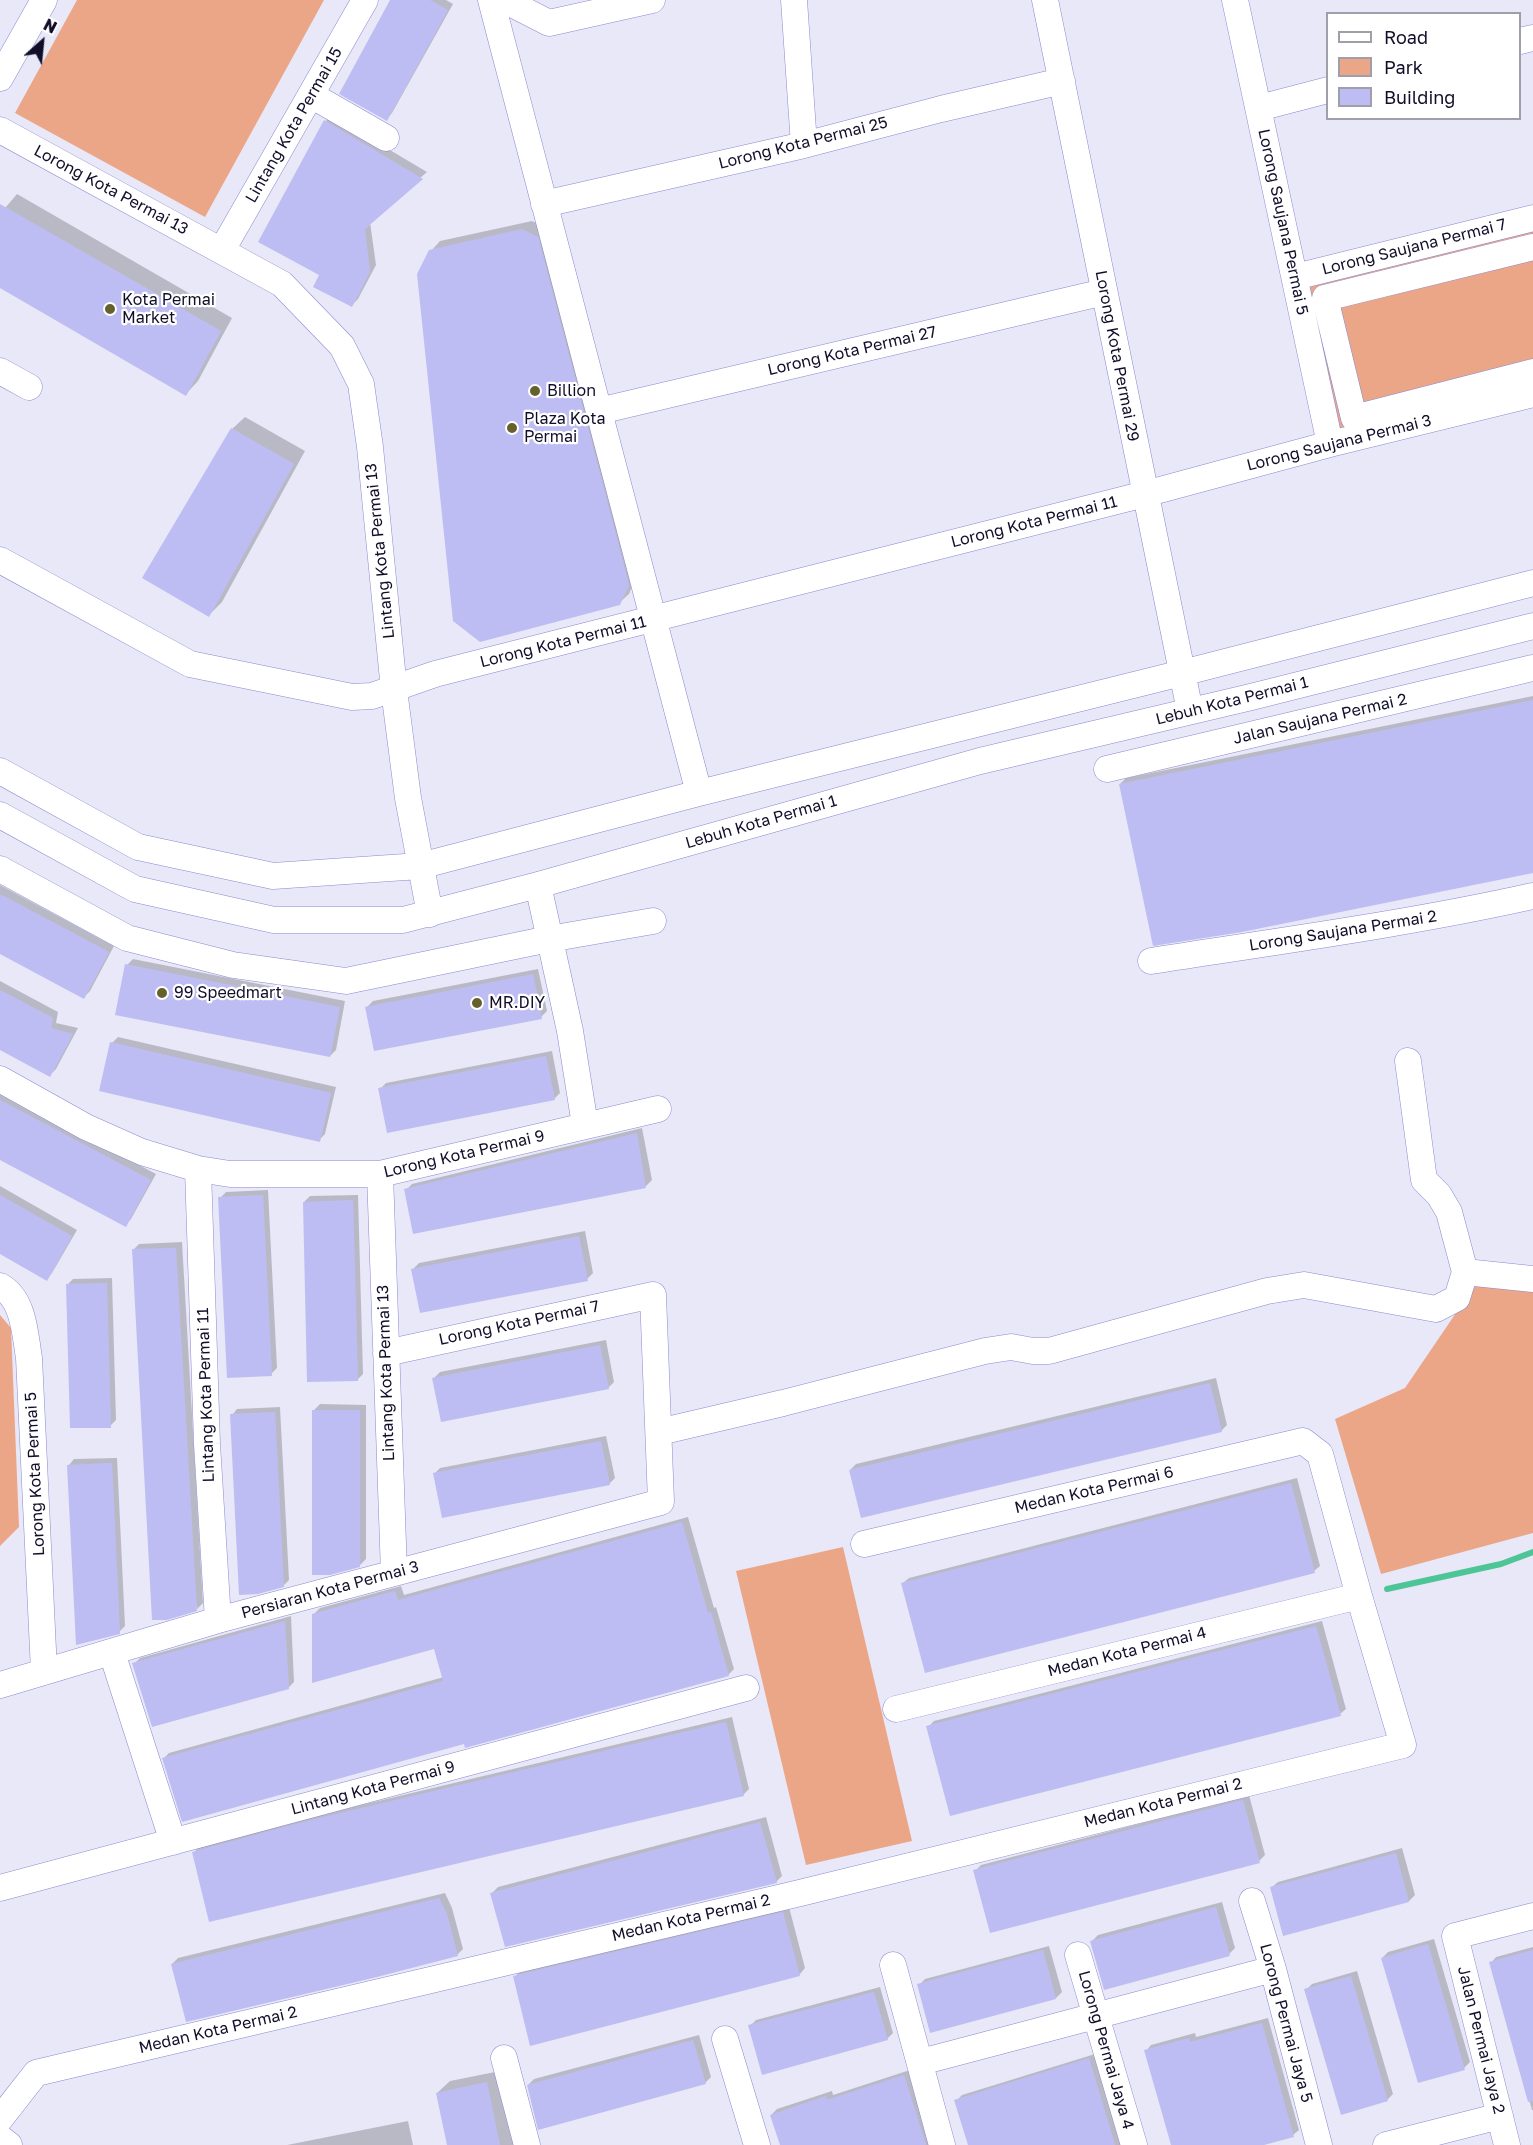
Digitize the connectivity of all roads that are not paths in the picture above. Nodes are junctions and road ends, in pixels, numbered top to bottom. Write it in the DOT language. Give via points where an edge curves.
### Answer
graph roads {
  1 [pos="44,0"];
  2 [pos="366,0"];
  3 [pos="491,0"];
  4 [pos="504,0"];
  5 [pos="651,0"];
  6 [pos="794,0"];
  7 [pos="1045,0"];
  8 [pos="1235,0"];
  9 [pos="0,78"];
  10 [pos="1062,81"];
  11 [pos="1326,91"];
  12 [pos="311,95"];
  13 [pos="1259,108"];
  14 [pos="0,130"];
  15 [pos="386,138"];
  16 [pos="804,145"];
  17 [pos="544,204"];
  18 [pos="1533,218"];
  19 [pos="1533,247"];
  20 [pos="222,250"];
  21 [pos="1295,277"];
  22 [pos="1104,292"];
  23 [pos="0,371"];
  24 [pos="1533,372"];
  25 [pos="29,387"];
  26 [pos="1533,394"];
  27 [pos="599,411"];
  28 [pos="1330,444"];
  29 [pos="1145,494"];
  30 [pos="0,560"];
  31 [pos="1533,583"];
  32 [pos="654,620"];
  33 [pos="1533,626"];
  34 [pos="1533,668"];
  35 [pos="1182,673"];
  36 [pos="394,690"];
  37 [pos="1190,711"];
  38 [pos="1107,769"];
  39 [pos="0,771"];
  40 [pos="699,793"];
  41 [pos="0,814"];
  42 [pos="420,866"];
  43 [pos="0,869"];
  44 [pos="538,885"];
  45 [pos="1533,896"];
  46 [pos="430,914"];
  47 [pos="653,921"];
  48 [pos="549,939"];
  49 [pos="1151,961"];
  50 [pos="1408,1061"];
  51 [pos="0,1079"];
  52 [pos="658,1109"];
  53 [pos="585,1125"];
  54 [pos="198,1169"];
  55 [pos="380,1174"];
  56 [pos="1465,1272"];
  57 [pos="1533,1279"];
  58 [pos="0,1286"];
  59 [pos="386,1353"];
  60 [pos="659,1432"];
  61 [pos="864,1544"];
  62 [pos="394,1573"];
  63 [pos="1359,1596"];
  64 [pos="218,1620"];
  65 [pos="112,1653"];
  66 [pos="44,1671"];
  67 [pos="0,1685"];
  68 [pos="746,1688"];
  69 [pos="896,1709"];
  70 [pos="172,1842"];
  71 [pos="0,1888"];
  72 [pos="1252,1901"];
  73 [pos="1533,1916"];
  74 [pos="1078,1955"];
  75 [pos="893,1965"];
  76 [pos="1273,1969"];
  77 [pos="1097,2016"];
  78 [pos="725,2039"];
  79 [pos="504,2058"];
  80 [pos="921,2062"];
  81 [pos="1500,2116"];
  82 [pos="0,2120"];
  83 [pos="0,2138"];
  84 [pos="9,2145"];
  85 [pos="527,2145"];
  86 [pos="757,2145"];
  87 [pos="942,2145"];
  88 [pos="1134,2145"];
  89 [pos="1320,2145"];
  90 [pos="1386,2145"];
  91 [pos="1507,2145"];
  1 -- 9 [label="street"];
  2 -- 12 [label="street, Lintang Kota Permai 15"];
  3 -- 17 [label="street"];
  4 -- 5 [label="street" via="549,23"];
  6 -- 16 [label="street"];
  7 -- 10 [label="street, Lorong Kota Permai 29"];
  8 -- 13 [label="street, Lorong Saujana Permai 5"];
  10 -- 16 [label="street, Lorong Kota Permai 25"];
  10 -- 22 [label="street, Lorong Kota Permai 29"];
  11 -- 13 [label="street"];
  12 -- 15 [label="street"];
  12 -- 20 [label="street, Lintang Kota Permai 15"];
  13 -- 21 [label="street, Lorong Saujana Permai 5"];
  14 -- 20 [label="street, Lorong Kota Permai 13"];
  16 -- 17 [label="street, Lorong Kota Permai 25"];
  17 -- 27 [label="street"];
  18 -- 21 [label="street, Lorong Saujana Permai 7"];
  19 -- 24 [label="street" via="1325,298 1354,418"];
  20 -- 36 [label="street, Lintang Kota Permai 13" via="291,291 342,346 361,384"];
  21 -- 28 [label="street, Lorong Saujana Permai 5"];
  22 -- 27 [label="street, Lorong Kota Permai 27"];
  22 -- 29 [label="street, Lorong Kota Permai 29"];
  23 -- 25 [label="street"];
  26 -- 28 [label="street, Lorong Saujana Permai 3"];
  27 -- 32 [label="street"];
  28 -- 29 [label="street, Lorong Saujana Permai 3"];
  29 -- 32 [label="street, Lorong Kota Permai 11"];
  29 -- 35 [label="street, Lorong Kota Permai 29"];
  30 -- 36 [label="street, Lorong Kota Permai 11" via="190,664 352,697"];
  31 -- 35 [label="street"];
  32 -- 36 [label="street, Lorong Kota Permai 11" via="435,674"];
  32 -- 40 [label="street"];
  33 -- 37 [label="street, Lebuh Kota Permai 1"];
  34 -- 38 [label="street, Jalan Saujana Permai 2"];
  35 -- 37 [label="street, Lorong Kota Permai 29"];
  35 -- 40 [label="street"];
  36 -- 42 [label="street, Lintang Kota Permai 13"];
  37 -- 44 [label="street, Lebuh Kota Permai 1" via="980,761"];
  39 -- 42 [label="street" via="138,847 273,876"];
  40 -- 42 [label="street"];
  41 -- 46 [label="street, Lebuh Kota Permai 1" via="135,889 274,920 403,920"];
  42 -- 46 [label="street, Lintang Kota Permai 13"];
  43 -- 48 [label="street" via="127,938 233,965 346,981"];
  44 -- 46 [label="street, Lebuh Kota Permai 1"];
  44 -- 48 [label="street"];
  45 -- 49 [label="street, Lorong Saujana Permai 2" via="1413,920"];
  47 -- 48 [label="street"];
  48 -- 53 [label="street" via="570,1031"];
  50 -- 56 [label="street" via="1424,1180 1439,1194 1449,1212"];
  51 -- 54 [label="street, Lorong Kota Permai 9" via="86,1127 142,1152"];
  52 -- 53 [label="street, Lorong Kota Permai 9"];
  53 -- 55 [label="street, Lorong Kota Permai 9"];
  54 -- 55 [label="street, Lorong Kota Permai 9" via="230,1174"];
  54 -- 64 [label="street, Lintang Kota Permai 11" via="207,1444"];
  55 -- 59 [label="street, Lintang Kota Permai 13"];
  56 -- 57 [label="street"];
  56 -- 60 [label="street" via="1457,1298 1436,1309 1304,1285 1049,1351 1011,1347 985,1351"];
  58 -- 66 [label="street, Lorong Kota Permai 5" via="22,1313 29,1358"];
  59 -- 60 [label="street, Lorong Kota Permai 7" via="653,1295"];
  59 -- 62 [label="street, Lintang Kota Permai 13"];
  60 -- 62 [label="street, Persiaran Kota Permai 3" via="661,1502"];
  61 -- 63 [label="street, Medan Kota Permai 6" via="1303,1441 1320,1454"];
  62 -- 64 [label="street, Persiaran Kota Permai 3"];
  63 -- 69 [label="street, Medan Kota Permai 4"];
  63 -- 82 [label="street, Medan Kota Permai 2" via="1403,1745 800,1893 36,2073"];
  64 -- 65 [label="street, Persiaran Kota Permai 3"];
  65 -- 66 [label="street, Persiaran Kota Permai 3"];
  65 -- 70 [label="street"];
  66 -- 67 [label="street, Persiaran Kota Permai 3"];
  68 -- 70 [label="street, Lintang Kota Permai 9"];
  70 -- 71 [label="street, Lintang Kota Permai 9"];
  72 -- 76 [label="street, Lorong Permai Jaya 5"];
  73 -- 81 [label="street, Jalan Permai Jaya 2" via="1455,1936"];
  74 -- 77 [label="street, Lorong Permai Jaya 4"];
  75 -- 80 [label="street"];
  76 -- 77 [label="street"];
  76 -- 89 [label="street, Lorong Permai Jaya 5"];
  77 -- 80 [label="street"];
  77 -- 88 [label="street, Lorong Permai Jaya 4"];
  78 -- 86 [label="street"];
  79 -- 85 [label="street"];
  80 -- 87 [label="street"];
  81 -- 90 [label="street"];
  81 -- 91 [label="street, Jalan Permai Jaya 2"];
  83 -- 84 [label="street"];
}
